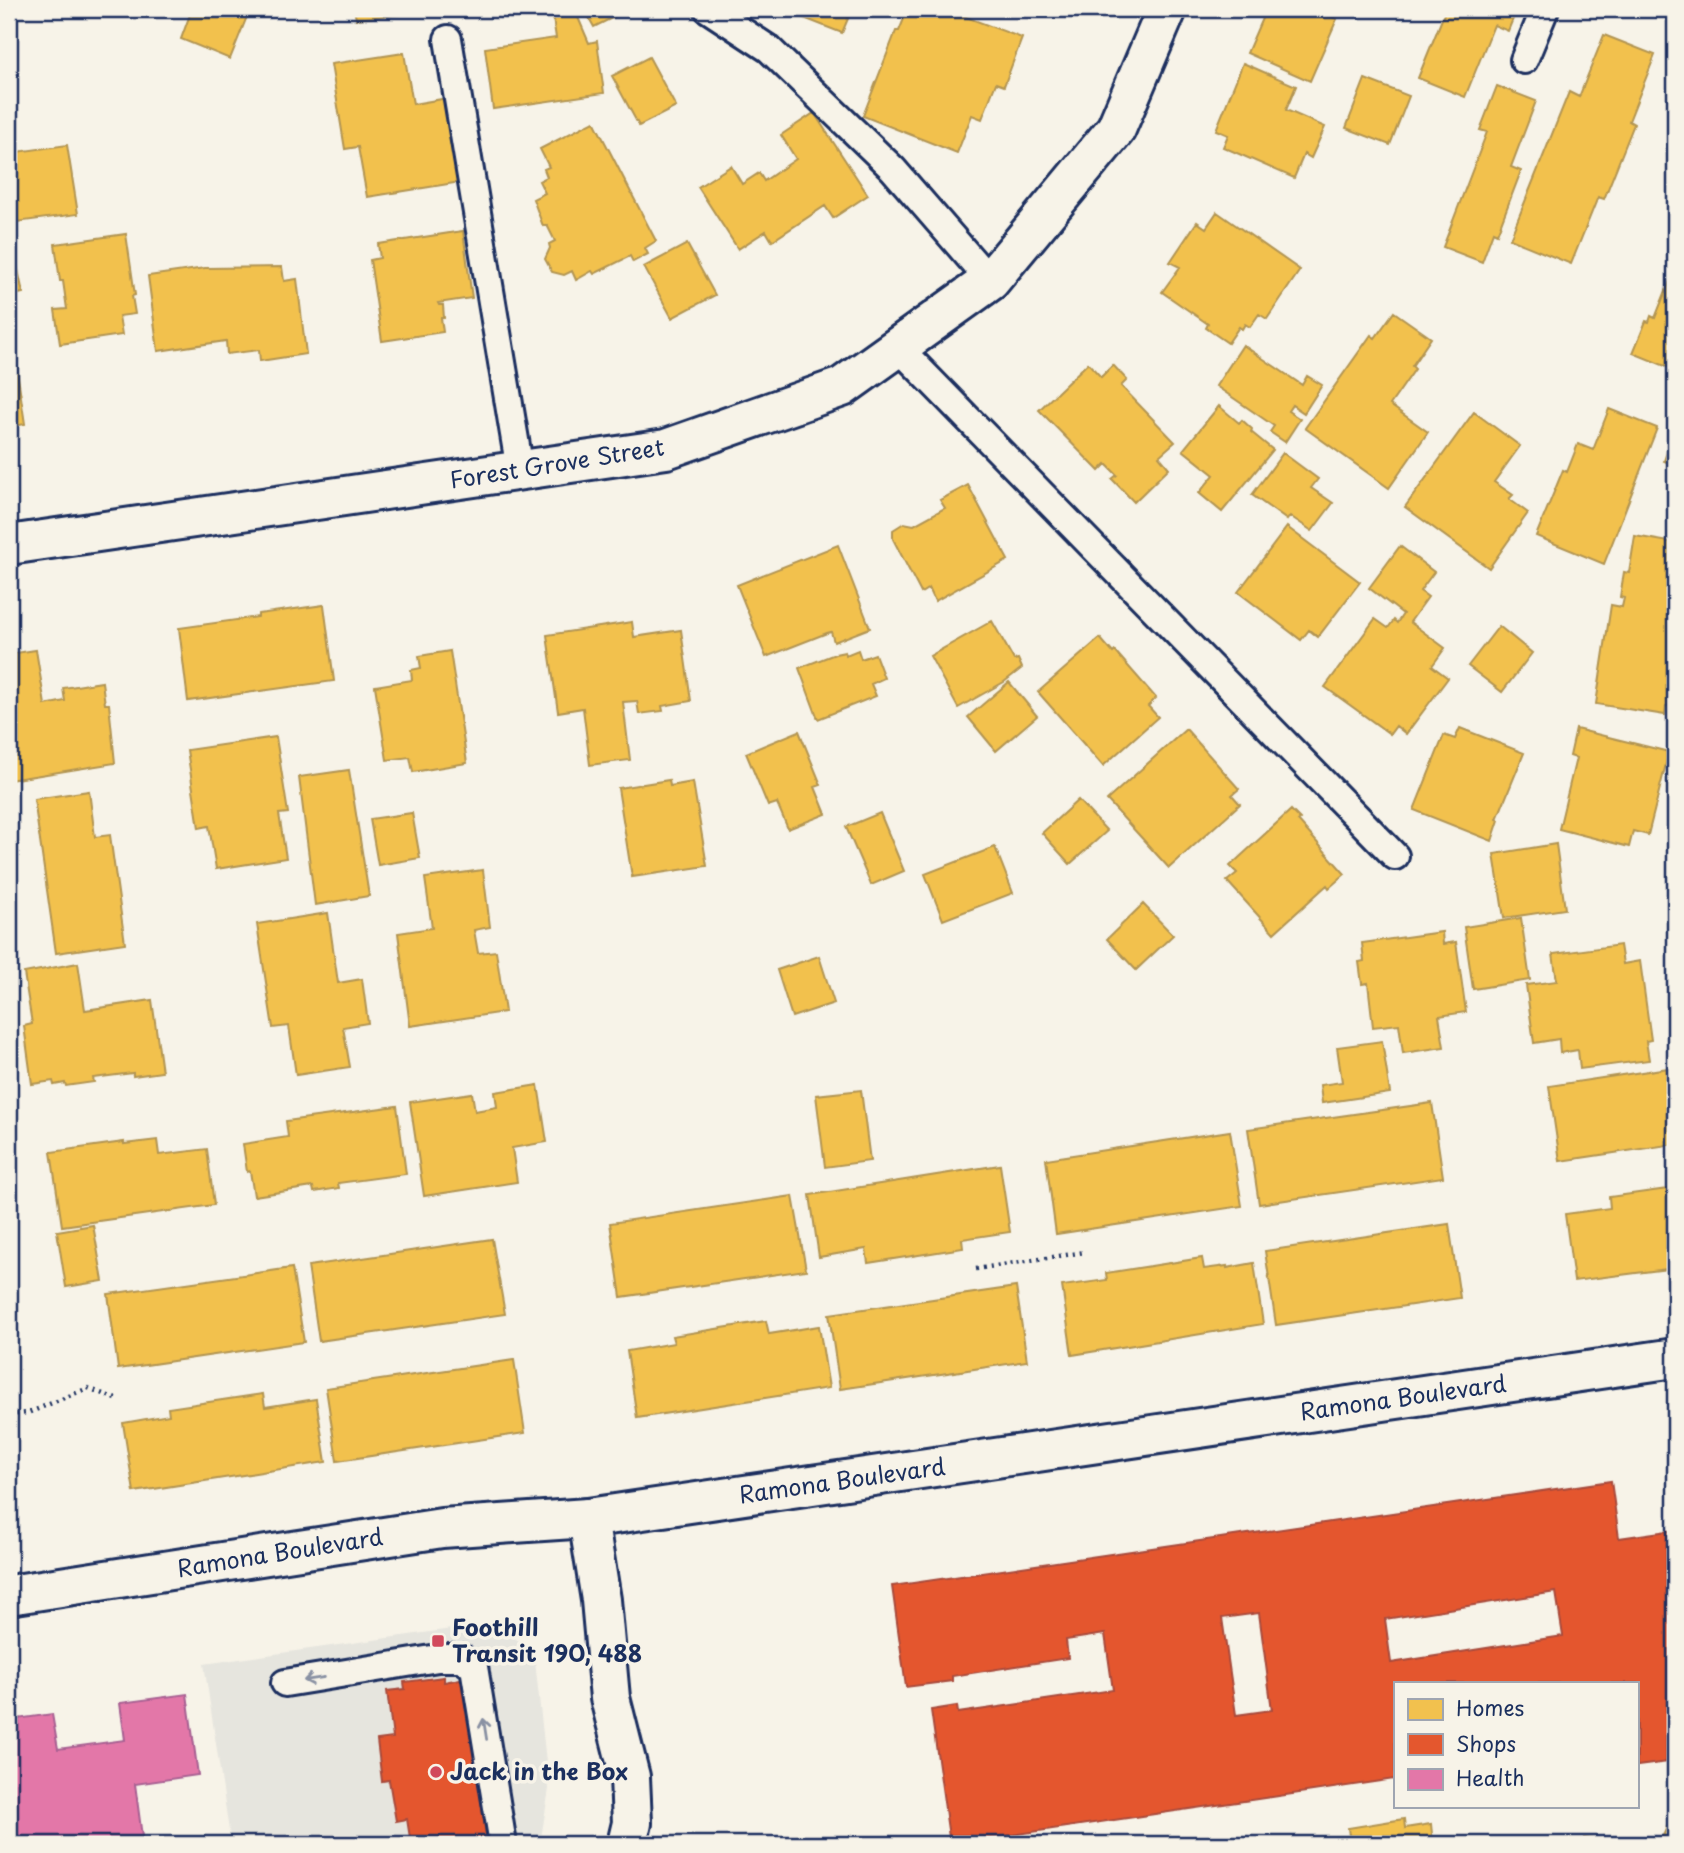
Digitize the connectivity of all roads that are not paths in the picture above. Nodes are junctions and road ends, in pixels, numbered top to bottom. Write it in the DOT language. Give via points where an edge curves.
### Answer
graph roads {
  1 [pos="708,9"];
  2 [pos="1167,9"];
  3 [pos="1545,9"];
  4 [pos="448,39"];
  5 [pos="1524,60"];
  6 [pos="990,281"];
  7 [pos="898,348"];
  8 [pos="520,470"];
  9 [pos="9,545"];
  10 [pos="1395,856"];
  11 [pos="1675,1357"];
  12 [pos="588,1518"];
  13 [pos="9,1595"];
  14 [pos="285,1683"];
  15 [pos="503,1844"];
  16 [pos="627,1844"];
  1 -- 6 [label="lane" via="778,57 893,169"];
  2 -- 6 [label="street, Forest Grove Street" via="1116,129"];
  3 -- 5 [label="lane"];
  4 -- 8 [label="lane"];
  6 -- 7 [label="street, Forest Grove Street"];
  7 -- 8 [label="street, Forest Grove Street" via="842,387 666,449"];
  7 -- 10 [label="lane"];
  8 -- 9 [label="street, Forest Grove Street"];
  11 -- 12 [label="street, Ramona Boulevard"];
  12 -- 13 [label="street, Ramona Boulevard" via="442,1528"];
  12 -- 16 [label="street" via="610,1698 630,1777 632,1823"];
  15 -- 14 [label="lane, one-way" via="474,1667 461,1658 438,1658"];
}
